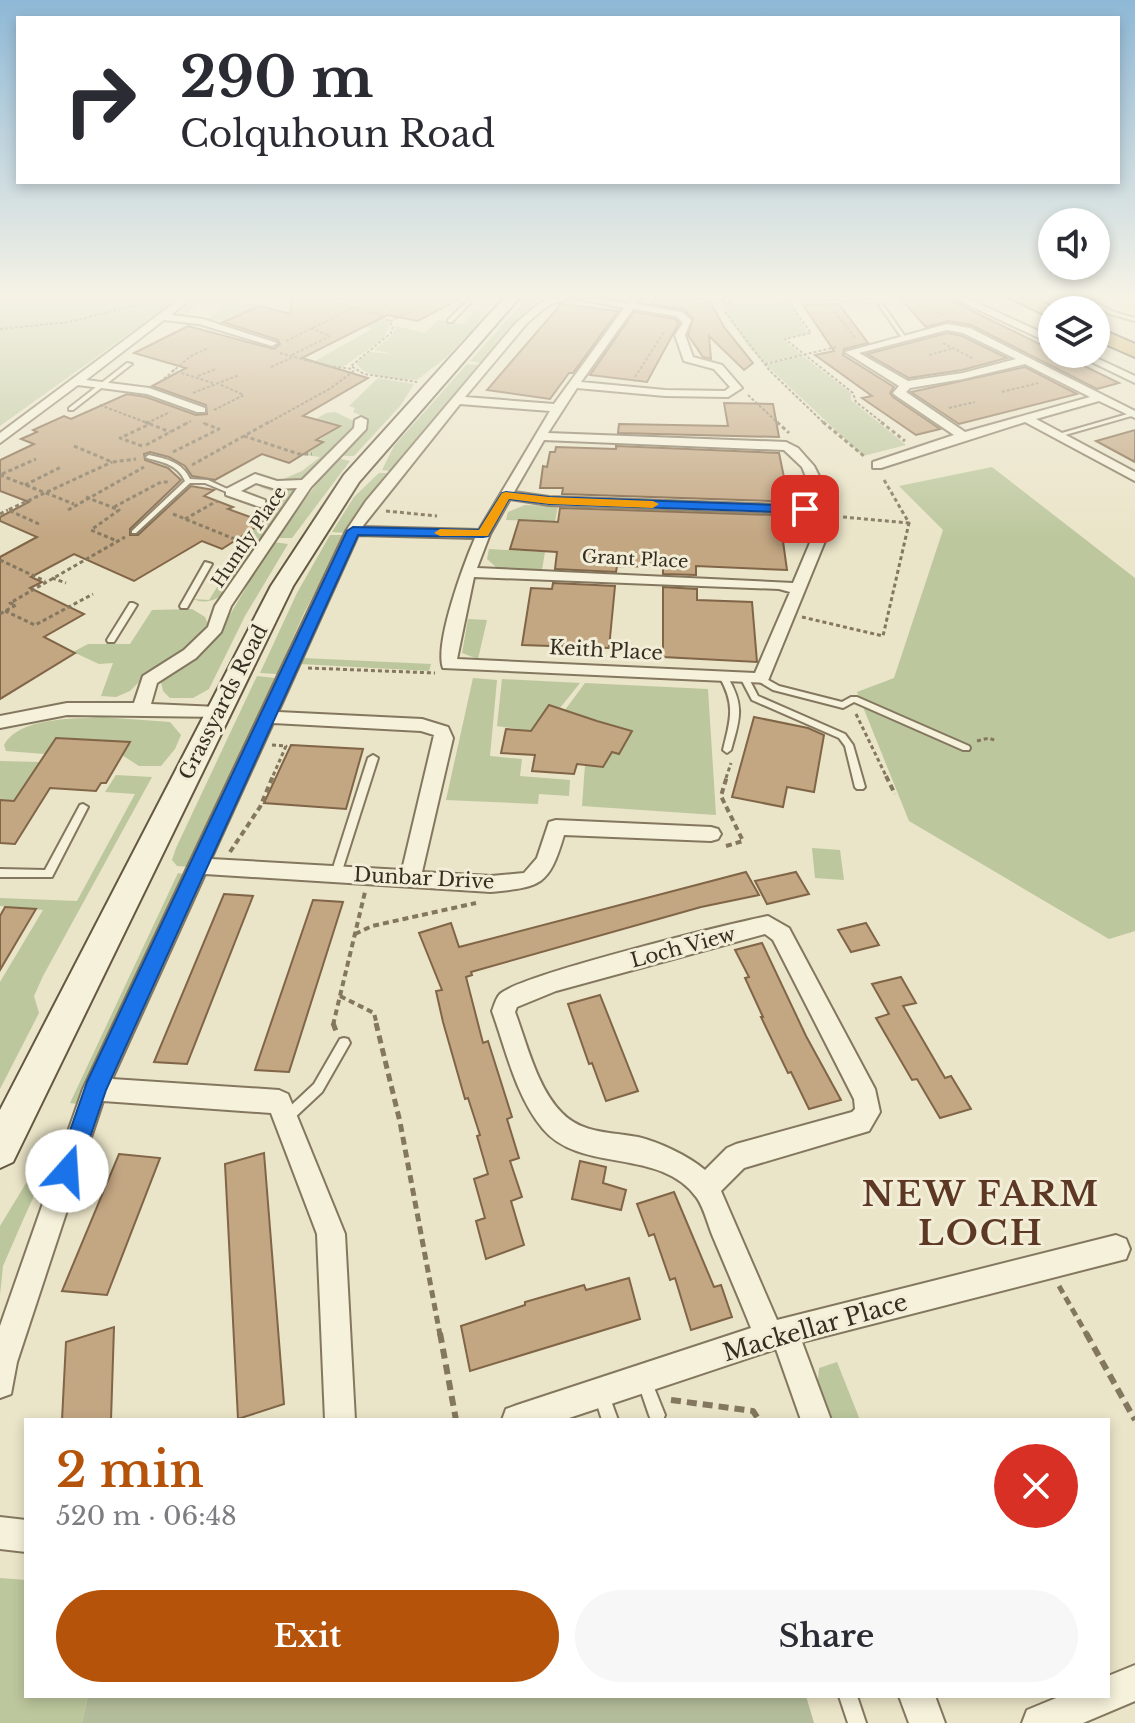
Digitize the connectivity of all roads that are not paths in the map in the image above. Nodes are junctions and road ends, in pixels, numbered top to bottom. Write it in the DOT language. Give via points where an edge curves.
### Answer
graph roads {
  1 [pos="83,378"];
  2 [pos="111,378"];
  3 [pos="441,378"];
  4 [pos="475,378"];
  5 [pos="581,378"];
  6 [pos="728,378"];
  7 [pos="895,378"];
  8 [pos="942,378"];
  9 [pos="1061,378"];
  10 [pos="78,382"];
  11 [pos="103,385"];
  12 [pos="576,385"];
  13 [pos="906,385"];
  14 [pos="1099,398"];
  15 [pos="457,400"];
  16 [pos="557,408"];
  17 [pos="71,409"];
  18 [pos="1134,415"];
  19 [pos="199,416"];
  20 [pos="1025,418"];
  21 [pos="361,420"];
  22 [pos="1058,435"];
  23 [pos="540,436"];
  24 [pos="963,436"];
  25 [pos="0,439"];
  26 [pos="149,457"];
  27 [pos="872,465"];
  28 [pos="1135,477"];
  29 [pos="186,483"];
  30 [pos="306,484"];
  31 [pos="231,492"];
  32 [pos="506,495"];
  33 [pos="260,503"];
  34 [pos="826,513"];
  35 [pos="353,531"];
  36 [pos="134,532"];
  37 [pos="483,534"];
  38 [pos="208,564"];
  39 [pos="468,572"];
  40 [pos="799,589"];
  41 [pos="133,605"];
  42 [pos="184,606"];
  43 [pos="111,640"];
  44 [pos="724,678"];
  45 [pos="753,679"];
  46 [pos="141,709"];
  47 [pos="218,713"];
  48 [pos="266,717"];
  49 [pos="0,722"];
  50 [pos="728,747"];
  51 [pos="966,748"];
  52 [pos="373,758"];
  53 [pos="860,787"];
  54 [pos="83,807"];
  55 [pos="711,834"];
  56 [pos="199,866"];
  57 [pos="0,873"];
  58 [pos="336,874"];
  59 [pos="410,879"];
  60 [pos="344,1043"];
  61 [pos="95,1089"];
  62 [pos="285,1118"];
  63 [pos="0,1149"];
  64 [pos="706,1188"];
  65 [pos="1116,1249"];
  66 [pos="776,1334"];
  67 [pos="0,1383"];
  68 [pos="648,1389"];
  69 [pos="601,1392"];
  70 [pos="657,1415"];
  71 [pos="340,1418"];
  72 [pos="523,1418"];
  73 [pos="609,1418"];
  74 [pos="815,1418"];
  75 [pos="0,1533"];
  76 [pos="24,1536"];
  77 [pos="1135,1683"];
  78 [pos="1110,1693"];
  79 [pos="849,1698"];
  80 [pos="918,1698"];
  81 [pos="1099,1698"];
  82 [pos="857,1723"];
  83 [pos="927,1723"];
  84 [pos="1040,1723"];
  1 -- 10 [label="street"];
  2 -- 11 [label="lane"];
  3 -- 47 [label="main road, Grassyards Road" via="351,479 282,586"];
  4 -- 15 [label="street"];
  5 -- 12 [label="street"];
  6 -- 12 [label="street" via="736,388 728,394"];
  7 -- 13 [label="street"];
  8 -- 13 [label="street"];
  9 -- 14 [label="street"];
  10 -- 11 [label="street"];
  10 -- 25 [label="street"];
  11 -- 17 [label="lane"];
  11 -- 19 [label="street" via="149,391"];
  12 -- 16 [label="street"];
  13 -- 24 [label="street" via="899,393"];
  14 -- 18 [label="street"];
  14 -- 20 [label="street"];
  15 -- 16 [label="street"];
  15 -- 35 [label="street"];
  16 -- 23 [label="street"];
  18 -- 22 [label="lane"];
  20 -- 22 [label="street"];
  20 -- 24 [label="street"];
  21 -- 30 [label="street, Huntly Place" via="360,429"];
  22 -- 28 [label="street"];
  23 -- 32 [label="street"];
  23 -- 34 [label="street" via="790,447 801,455"];
  24 -- 27 [label="street"];
  26 -- 29 [label="lane" via="184,470"];
  29 -- 31 [label="lane" via="206,481"];
  29 -- 36 [label="lane"];
  30 -- 31 [label="street" via="276,485 255,478"];
  30 -- 46 [label="street, Huntly Place" via="223,606 215,629 190,654 149,680"];
  31 -- 33 [label="street"];
  32 -- 34 [label="street"];
  32 -- 37 [label="street"];
  34 -- 40 [label="street"];
  35 -- 37 [label="street"];
  35 -- 48 [label="street"];
  37 -- 39 [label="street"];
  38 -- 42 [label="lane"];
  39 -- 40 [label="street, Grant Place"];
  39 -- 44 [label="street, Keith Place" via="449,664"];
  40 -- 45 [label="street"];
  41 -- 43 [label="lane"];
  44 -- 45 [label="street, Keith Place"];
  44 -- 50 [label="lane" via="736,697"];
  45 -- 51 [label="lane" via="843,705 854,699"];
  45 -- 53 [label="lane" via="755,698 842,736"];
  46 -- 47 [label="street"];
  46 -- 49 [label="street" via="67,709"];
  47 -- 63 [label="main road, Grassyards Road"];
  48 -- 56 [label="street"];
  48 -- 59 [label="street" via="422,725 442,731"];
  52 -- 58 [label="lane"];
  54 -- 57 [label="lane" via="48,874"];
  55 -- 59 [label="street, Dunbar Drive" via="556,827 546,862 529,880 491,884"];
  56 -- 58 [label="street, Dunbar Drive"];
  56 -- 61 [label="street"];
  58 -- 59 [label="street, Dunbar Drive"];
  60 -- 62 [label="lane" via="318,1088"];
  61 -- 62 [label="street" via="279,1102"];
  61 -- 67 [label="street" via="2,1362"];
  62 -- 71 [label="street" via="331,1234"];
  64 -- 64 [label="street, Loch View" via="686,1171 639,1150 581,1139 554,1123 536,1098 503,1011 509,1000 553,982 749,929 768,925 781,934 866,1097 868,1112 860,1122 736,1157"];
  64 -- 66 [label="street"];
  65 -- 66 [label="street, Mackellar Place"];
  66 -- 68 [label="street, Mackellar Place"];
  66 -- 74 [label="street"];
  68 -- 69 [label="street, Mackellar Place"];
  68 -- 70 [label="lane"];
  69 -- 72 [label="street, Mackellar Place"];
  69 -- 73 [label="lane"];
  75 -- 76 [label="street"];
  77 -- 78 [label="street"];
  79 -- 82 [label="lane"];
  80 -- 83 [label="street"];
  81 -- 84 [label="street"];
}
